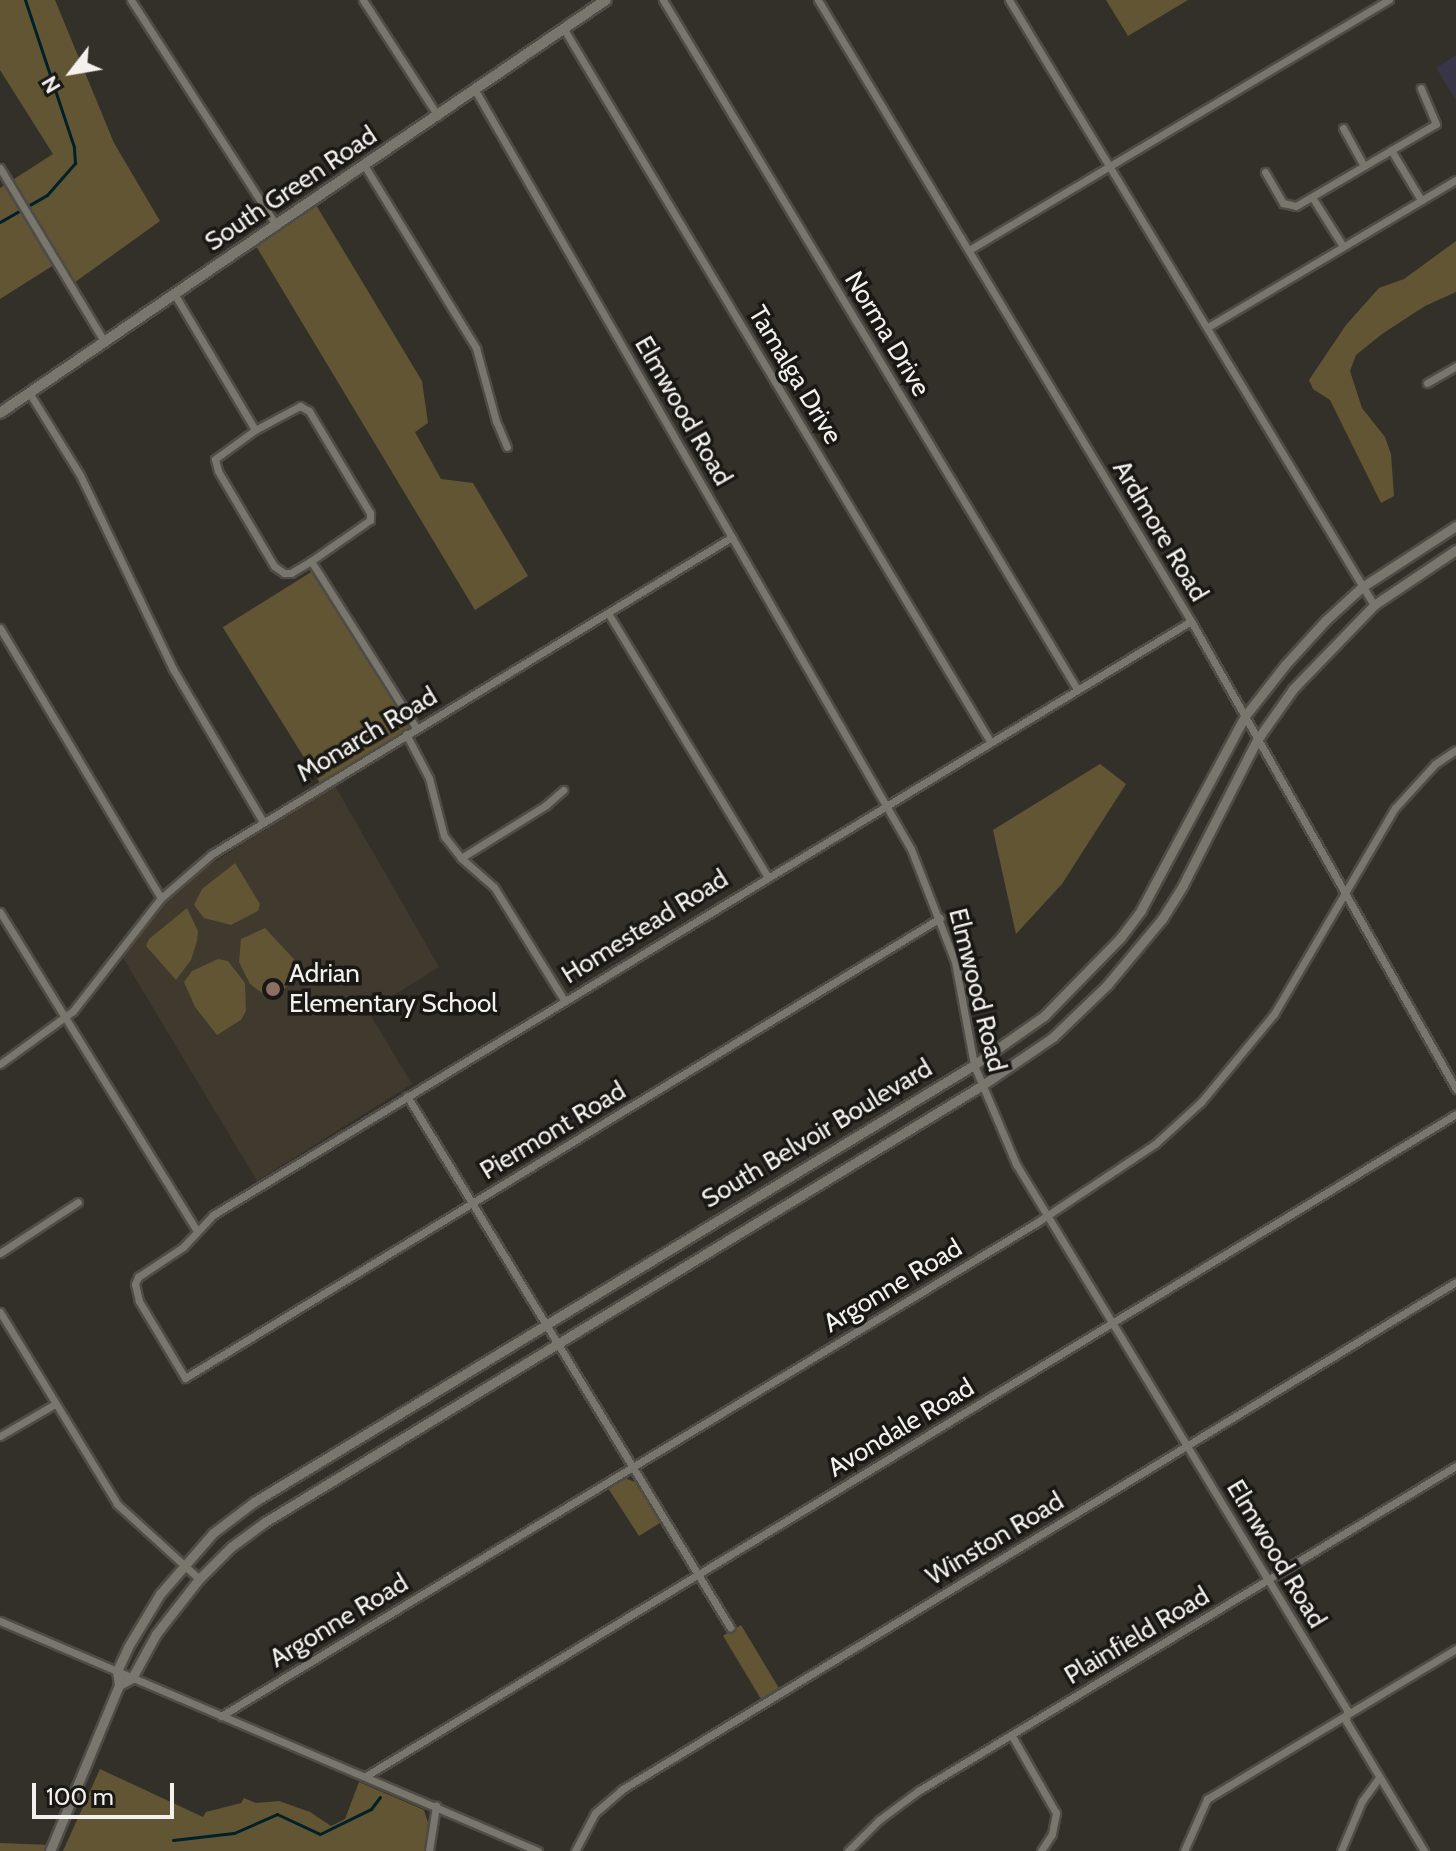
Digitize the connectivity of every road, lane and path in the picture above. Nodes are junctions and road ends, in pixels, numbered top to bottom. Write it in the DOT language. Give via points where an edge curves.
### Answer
graph roads {
  1 [pos="131,0"];
  2 [pos="363,0"];
  3 [pos="606,0"];
  4 [pos="663,0"];
  5 [pos="818,0"];
  6 [pos="1009,0"];
  7 [pos="1389,0"];
  8 [pos="565,31"];
  9 [pos="1421,88"];
  10 [pos="475,90"];
  11 [pos="438,116"];
  12 [pos="1343,128"];
  13 [pos="1391,150"];
  14 [pos="364,165"];
  15 [pos="1109,165"];
  16 [pos="1364,166"];
  17 [pos="0,168"];
  18 [pos="1265,172"];
  19 [pos="1456,180"];
  20 [pos="1312,197"];
  21 [pos="1421,200"];
  22 [pos="276,225"];
  23 [pos="1343,246"];
  24 [pos="969,250"];
  25 [pos="175,295"];
  26 [pos="1208,327"];
  27 [pos="105,343"];
  28 [pos="1456,366"];
  29 [pos="1427,383"];
  30 [pos="30,394"];
  31 [pos="0,413"];
  32 [pos="255,430"];
  33 [pos="507,447"];
  34 [pos="1456,526"];
  35 [pos="732,537"];
  36 [pos="1456,550"];
  37 [pos="311,561"];
  38 [pos="1362,587"];
  39 [pos="1374,605"];
  40 [pos="608,613"];
  41 [pos="1191,621"];
  42 [pos="0,628"];
  43 [pos="1077,689"];
  44 [pos="1245,716"];
  45 [pos="416,728"];
  46 [pos="406,734"];
  47 [pos="1257,740"];
  48 [pos="990,741"];
  49 [pos="1456,750"];
  50 [pos="563,790"];
  51 [pos="884,806"];
  52 [pos="263,822"];
  53 [pos="461,858"];
  54 [pos="767,876"];
  55 [pos="1344,893"];
  56 [pos="161,898"];
  57 [pos="0,912"];
  58 [pos="940,918"];
  59 [pos="564,1000"];
  60 [pos="65,1018"];
  61 [pos="0,1064"];
  62 [pos="974,1065"];
  63 [pos="981,1086"];
  64 [pos="1456,1089"];
  65 [pos="407,1096"];
  66 [pos="1456,1114"];
  67 [pos="78,1202"];
  68 [pos="472,1204"];
  69 [pos="1046,1217"];
  70 [pos="196,1229"];
  71 [pos="0,1253"];
  72 [pos="1456,1282"];
  73 [pos="135,1284"];
  74 [pos="0,1312"];
  75 [pos="1113,1323"];
  76 [pos="547,1324"];
  77 [pos="559,1344"];
  78 [pos="55,1404"];
  79 [pos="0,1436"];
  80 [pos="1187,1446"];
  81 [pos="632,1466"];
  82 [pos="1456,1466"];
  83 [pos="183,1566"];
  84 [pos="698,1574"];
  85 [pos="199,1579"];
  86 [pos="1269,1579"];
  87 [pos="0,1621"];
  88 [pos="730,1627"];
  89 [pos="1456,1649"];
  90 [pos="117,1671"];
  91 [pos="132,1678"];
  92 [pos="119,1685"];
  93 [pos="1347,1715"];
  94 [pos="221,1716"];
  95 [pos="1012,1736"];
  96 [pos="366,1776"];
  97 [pos="1379,1778"];
  98 [pos="436,1806"];
  99 [pos="50,1851"];
  100 [pos="429,1851"];
  101 [pos="538,1851"];
  102 [pos="575,1851"];
  103 [pos="848,1851"];
  104 [pos="1041,1851"];
  105 [pos="1184,1851"];
  106 [pos="1341,1851"];
  107 [pos="1424,1851"];
  1 -- 22 [label="street"];
  2 -- 11 [label="street"];
  3 -- 8 [label="main road, South Green Road"];
  4 -- 43 [label="street, Norma Drive"];
  5 -- 24 [label="street, Ardmore Road"];
  6 -- 15 [label="street"];
  7 -- 15 [label="street"];
  8 -- 10 [label="main road, South Green Road"];
  8 -- 48 [label="street, Tamalga Drive"];
  9 -- 13 [label="street" via="1436,124"];
  10 -- 11 [label="main road, South Green Road"];
  10 -- 35 [label="street, Elmwood Road"];
  11 -- 14 [label="main road, South Green Road"];
  12 -- 16 [label="street"];
  13 -- 16 [label="street"];
  13 -- 21 [label="street"];
  14 -- 22 [label="main road, South Green Road"];
  14 -- 33 [label="street" via="476,348"];
  15 -- 24 [label="street"];
  15 -- 26 [label="street"];
  16 -- 20 [label="street"];
  17 -- 27 [label="street"];
  18 -- 20 [label="street" via="1287,205"];
  19 -- 21 [label="street"];
  20 -- 23 [label="street"];
  21 -- 23 [label="street"];
  22 -- 25 [label="main road, South Green Road"];
  23 -- 26 [label="street"];
  24 -- 41 [label="street, Ardmore Road"];
  25 -- 27 [label="main road, South Green Road"];
  25 -- 32 [label="street"];
  26 -- 38 [label="street"];
  27 -- 30 [label="main road, South Green Road"];
  28 -- 29 [label="street"];
  30 -- 31 [label="main road, South Green Road"];
  30 -- 52 [label="street" via="80,475 173,669"];
  32 -- 37 [label="street" via="218,455 218,471 278,571 291,573"];
  32 -- 37 [label="street" via="295,407 305,408 370,513 367,525"];
  34 -- 38 [label="street, South Belvoir Boulevard"];
  35 -- 40 [label="street, Monarch Road"];
  35 -- 51 [label="street, Elmwood Road"];
  36 -- 39 [label="street, South Belvoir Boulevard"];
  37 -- 45 [label="street"];
  38 -- 39 [label="street"];
  38 -- 44 [label="street, South Belvoir Boulevard" via="1326,620"];
  39 -- 47 [label="street, South Belvoir Boulevard" via="1293,689"];
  40 -- 45 [label="street, Monarch Road"];
  40 -- 54 [label="street"];
  41 -- 43 [label="street, Homestead Road"];
  41 -- 44 [label="street, Ardmore Road"];
  42 -- 56 [label="street"];
  43 -- 48 [label="street, Homestead Road"];
  44 -- 47 [label="street, Ardmore Road"];
  44 -- 62 [label="street, South Belvoir Boulevard" via="1161,879 1121,937 1044,1016"];
  45 -- 46 [label="street, Monarch Road"];
  46 -- 52 [label="street, Monarch Road"];
  46 -- 53 [label="street" via="425,769 444,836"];
  47 -- 55 [label="street, Ardmore Road"];
  47 -- 63 [label="street, South Belvoir Boulevard" via="1183,885 1129,962 1053,1037"];
  48 -- 51 [label="street, Homestead Road"];
  49 -- 55 [label="street, Argonne Road" via="1435,764 1395,808"];
  50 -- 53 [label="street"];
  51 -- 54 [label="street, Homestead Road"];
  51 -- 58 [label="street, Elmwood Road" via="911,849"];
  52 -- 56 [label="street, Monarch Road" via="212,854"];
  53 -- 59 [label="street" via="494,887"];
  54 -- 59 [label="street, Homestead Road"];
  55 -- 64 [label="street, Ardmore Road"];
  55 -- 69 [label="street, Argonne Road" via="1274,1014 1201,1102 1155,1144"];
  56 -- 60 [label="street, Monarch Road"];
  57 -- 60 [label="street"];
  58 -- 62 [label="street, Elmwood Road" via="955,962"];
  58 -- 68 [label="street, Piermont Road"];
  59 -- 65 [label="street, Homestead Road"];
  60 -- 61 [label="street, Monarch Road"];
  60 -- 70 [label="street"];
  62 -- 63 [label="street, Elmwood Road"];
  62 -- 76 [label="street, South Belvoir Boulevard"];
  63 -- 69 [label="street, Elmwood Road"];
  63 -- 77 [label="street, South Belvoir Boulevard"];
  65 -- 68 [label="street"];
  65 -- 70 [label="street, Homestead Road"];
  66 -- 75 [label="street, Avondale Road"];
  67 -- 71 [label="street"];
  68 -- 73 [label="street, Piermont Road" via="185,1378 139,1301"];
  68 -- 76 [label="street"];
  69 -- 75 [label="street, Elmwood Road"];
  69 -- 81 [label="street, Argonne Road"];
  70 -- 73 [label="street, Homestead Road" via="183,1247 144,1270"];
  72 -- 80 [label="street, Winston Road"];
  74 -- 78 [label="street"];
  75 -- 80 [label="street, Elmwood Road"];
  75 -- 84 [label="street, Avondale Road"];
  76 -- 77 [label="street"];
  76 -- 83 [label="street, South Belvoir Boulevard" via="254,1502 213,1533"];
  77 -- 81 [label="street"];
  77 -- 85 [label="street, South Belvoir Boulevard" via="265,1522"];
  78 -- 79 [label="street"];
  78 -- 83 [label="street" via="117,1504"];
  80 -- 86 [label="street, Elmwood Road"];
  80 -- 102 [label="street, Winston Road" via="621,1790 595,1813"];
  81 -- 84 [label="street"];
  81 -- 94 [label="street, Argonne Road"];
  82 -- 86 [label="street, Plainfield Road"];
  83 -- 85 [label="street"];
  83 -- 90 [label="street, South Belvoir Boulevard" via="144,1618"];
  84 -- 88 [label="street"];
  84 -- 96 [label="street, Avondale Road"];
  85 -- 91 [label="street, South Belvoir Boulevard" via="156,1634"];
  86 -- 93 [label="street, Elmwood Road"];
  86 -- 95 [label="street, Plainfield Road"];
  87 -- 90 [label="street"];
  89 -- 93 [label="street"];
  90 -- 91 [label="street"];
  90 -- 92 [label="street"];
  91 -- 92 [label="street"];
  91 -- 94 [label="street"];
  92 -- 99 [label="street"];
  93 -- 97 [label="street, Elmwood Road"];
  93 -- 105 [label="street" via="1207,1799"];
  94 -- 96 [label="street"];
  95 -- 103 [label="street, Plainfield Road" via="900,1804"];
  95 -- 104 [label="street" via="1056,1813"];
  96 -- 98 [label="street"];
  97 -- 106 [label="street" via="1362,1801"];
  97 -- 107 [label="street, Elmwood Road"];
  98 -- 100 [label="street"];
  98 -- 101 [label="street"];
}
